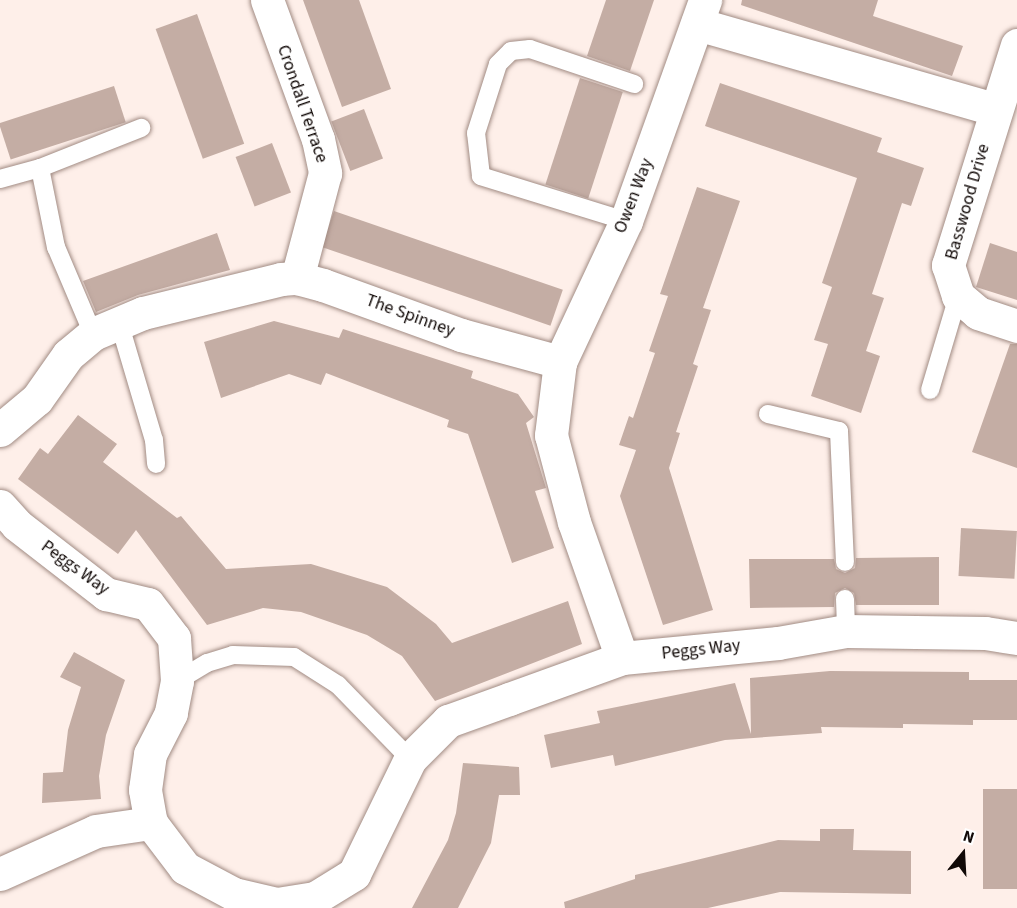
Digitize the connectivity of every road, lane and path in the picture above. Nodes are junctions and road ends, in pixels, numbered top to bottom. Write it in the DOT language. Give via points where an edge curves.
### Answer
graph roads {
  1 [pos="267,0"];
  2 [pos="701,12"];
  3 [pos="1017,45"];
  4 [pos="634,84"];
  5 [pos="994,109"];
  6 [pos="141,128"];
  7 [pos="40,168"];
  8 [pos="0,179"];
  9 [pos="626,221"];
  10 [pos="297,278"];
  11 [pos="958,296"];
  12 [pos="1017,326"];
  13 [pos="106,328"];
  14 [pos="560,362"];
  15 [pos="930,390"];
  16 [pos="768,414"];
  17 [pos="0,430"];
  18 [pos="156,464"];
  19 [pos="0,506"];
  20 [pos="846,562"];
  21 [pos="1017,638"];
  22 [pos="622,658"];
  23 [pos="177,681"];
  24 [pos="410,759"];
  25 [pos="151,824"];
  26 [pos="0,874"];
  27 [pos="317,903"];
  1 -- 10 [label="street, Crondall Terrace" via="318,139 325,173"];
  2 -- 5 [label="street, Owen Way"];
  2 -- 9 [label="street, Owen Way"];
  3 -- 5 [label="street, Basswood Drive"];
  4 -- 9 [label="lane" via="530,48 511,51 498,64 476,133 482,176"];
  5 -- 11 [label="street, Basswood Drive" via="948,265"];
  6 -- 7 [label="lane"];
  7 -- 8 [label="lane"];
  7 -- 13 [label="lane" via="56,247"];
  9 -- 14 [label="street, Owen Way"];
  10 -- 13 [label="street" via="199,299"];
  10 -- 14 [label="street, The Spinney" via="461,334"];
  11 -- 12 [label="street" via="978,313"];
  11 -- 15 [label="lane"];
  13 -- 17 [label="street" via="68,355 37,399"];
  13 -- 18 [label="lane" via="154,440"];
  14 -- 22 [label="street" via="551,435 574,522"];
  16 -- 20 [label="lane" via="839,431"];
  19 -- 23 [label="street, Peggs Way" via="17,525 106,594 148,604 174,638"];
  21 -- 22 [label="street, Peggs Way" via="845,615 778,643"];
  22 -- 24 [label="street, Peggs Way" via="448,721"];
  23 -- 24 [label="lane" via="207,663 232,655 294,657 338,685"];
  23 -- 25 [label="street, Peggs Way" via="171,712 150,754 145,790"];
  24 -- 27 [label="street, Peggs Way" via="354,874"];
  25 -- 26 [label="street" via="96,831"];
  25 -- 27 [label="street, Peggs Way" via="185,868 234,894 277,904"];
}
